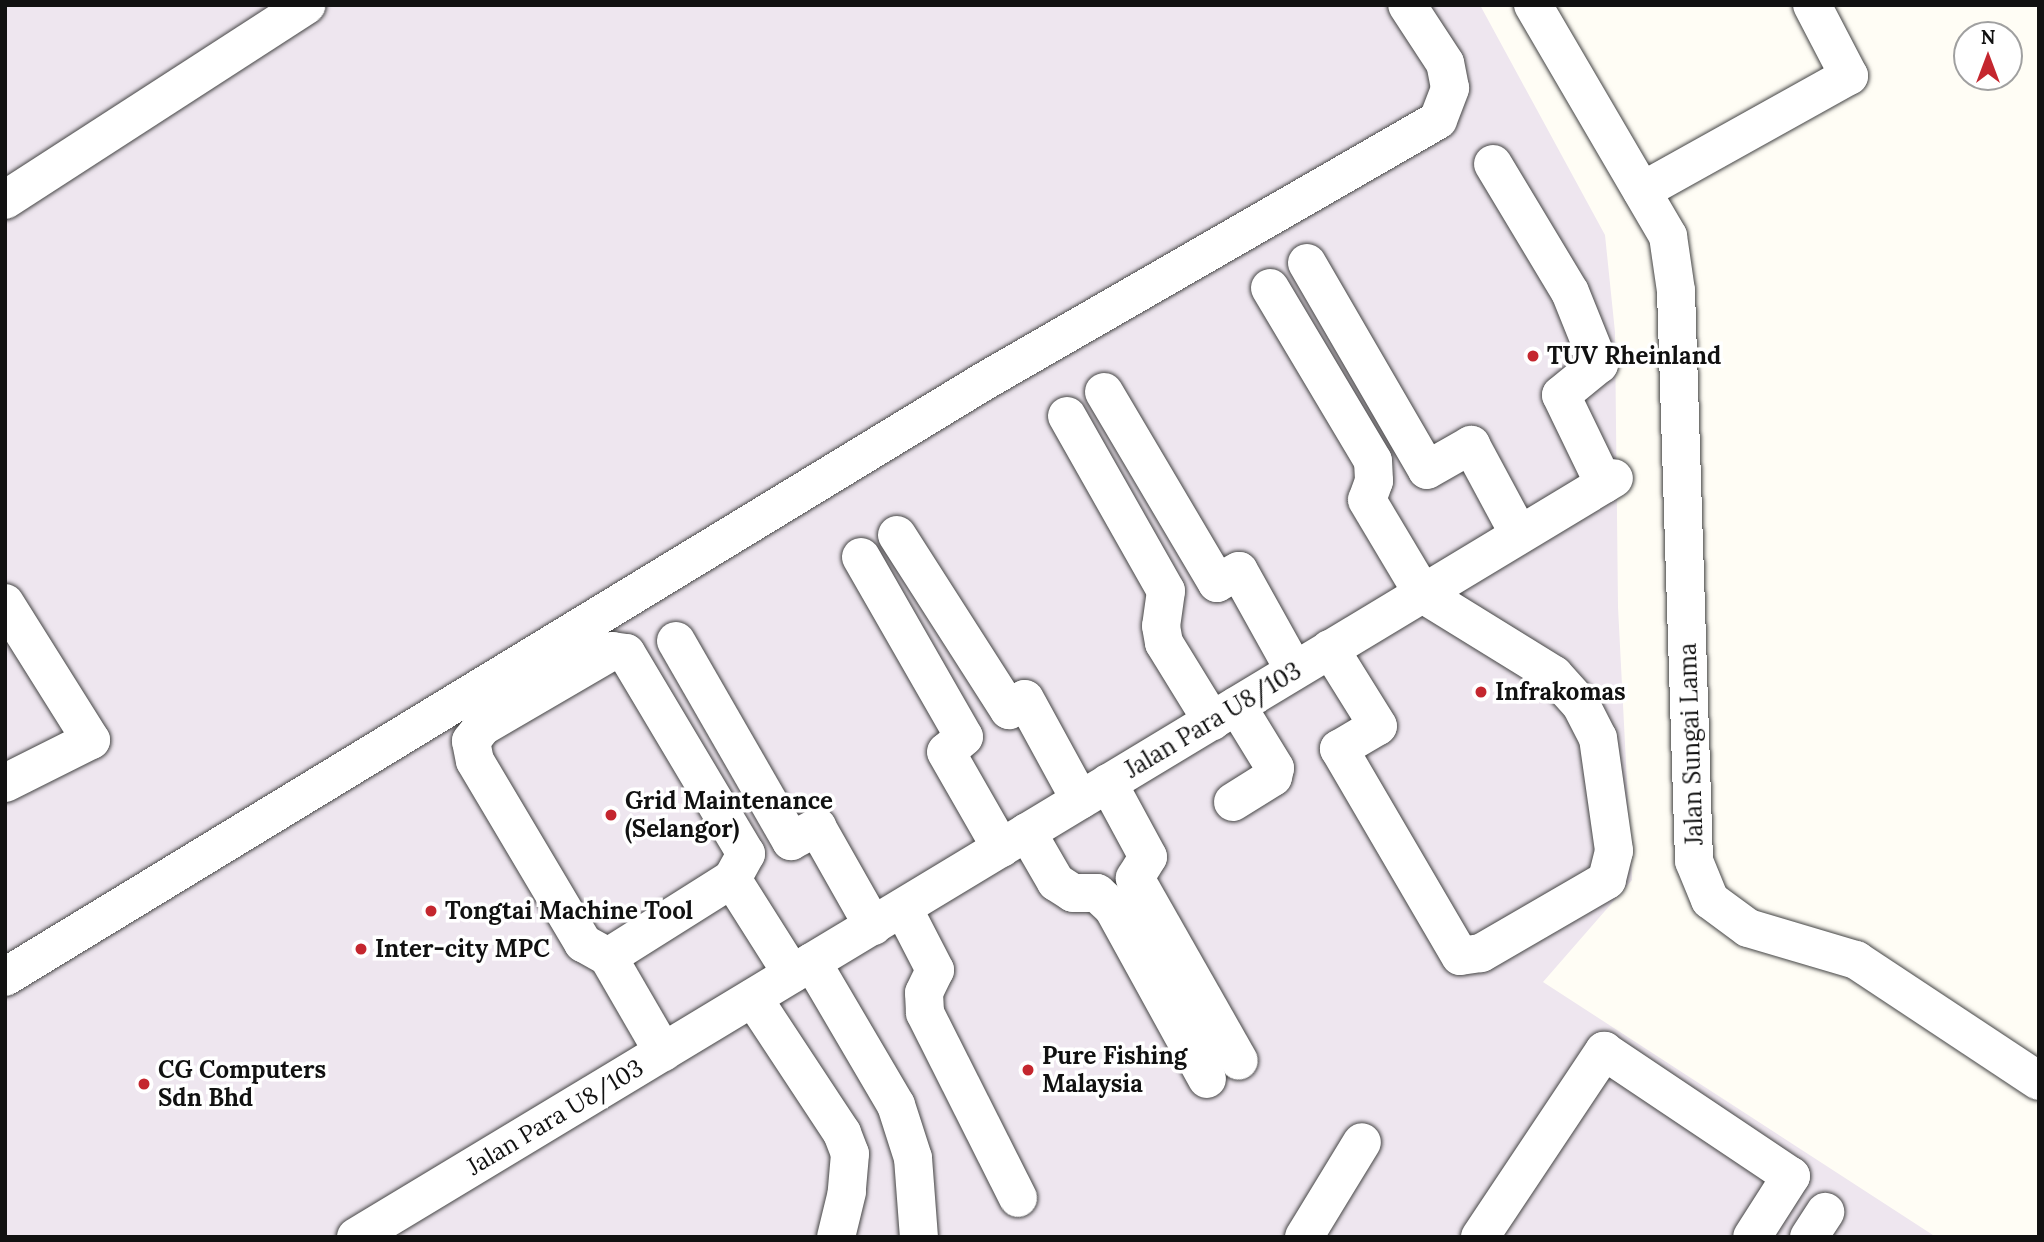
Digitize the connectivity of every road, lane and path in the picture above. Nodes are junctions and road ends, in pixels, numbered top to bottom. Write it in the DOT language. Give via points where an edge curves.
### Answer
graph roads {
  1 [pos="307,5"];
  2 [pos="1407,5"];
  3 [pos="1533,5"];
  4 [pos="1812,5"];
  5 [pos="1493,164"];
  6 [pos="1642,191"];
  7 [pos="5,201"];
  8 [pos="1307,263"];
  9 [pos="1270,288"];
  10 [pos="1104,392"];
  11 [pos="1067,416"];
  12 [pos="1519,534"];
  13 [pos="897,535"];
  14 [pos="861,557"];
  15 [pos="1423,594"];
  16 [pos="5,603"];
  17 [pos="676,640"];
  18 [pos="1330,649"];
  19 [pos="1294,670"];
  20 [pos="1225,714"];
  21 [pos="5,783"];
  22 [pos="1094,792"];
  23 [pos="1233,802"];
  24 [pos="1014,840"];
  25 [pos="733,878"];
  26 [pos="888,917"];
  27 [pos="608,957"];
  28 [pos="802,968"];
  29 [pos="5,977"];
  30 [pos="753,998"];
  31 [pos="663,1052"];
  32 [pos="2039,1081"];
  33 [pos="1362,1142"];
  34 [pos="1018,1198"];
  35 [pos="356,1237"];
  36 [pos="836,1237"];
  37 [pos="919,1237"];
  38 [pos="1304,1237"];
  39 [pos="1480,1237"];
  40 [pos="1752,1237"];
  1 -- 7 [label="street"];
  2 -- 29 [label="street" via="1445,63 1450,88 1438,120 981,383"];
  3 -- 6 [label="street, Jalan Sungai Lama"];
  4 -- 6 [label="street" via="1849,76"];
  5 -- 12 [label="street, Jalan Para U8/103" via="1570,292 1599,364 1561,396 1609,481"];
  6 -- 32 [label="street, Jalan Sungai Lama" via="1668,236 1676,291 1694,861 1710,900 1748,928 1856,960"];
  8 -- 12 [label="street" via="1427,470 1471,445"];
  9 -- 15 [label="street" via="1373,461 1374,481 1367,500"];
  10 -- 19 [label="street" via="1217,583 1239,571"];
  11 -- 20 [label="street" via="1166,591 1161,626 1164,643"];
  12 -- 15 [label="street, Jalan Para U8/103"];
  13 -- 22 [label="street" via="1009,710 1025,699"];
  14 -- 24 [label="street" via="964,737 946,752"];
  15 -- 18 [label="street, Jalan Para U8/103"];
  15 -- 18 [label="street" via="1554,675 1581,705 1598,738 1614,851 1607,880 1594,891 1481,953 1460,956 1339,749 1378,726"];
  16 -- 21 [label="street" via="91,740"];
  17 -- 26 [label="street" via="791,841 817,827"];
  18 -- 19 [label="street, Jalan Para U8/103"];
  19 -- 20 [label="street, Jalan Para U8/103"];
  20 -- 22 [label="street, Jalan Para U8/103"];
  20 -- 23 [label="street" via="1275,768 1273,777"];
  22 -- 24 [label="street, Jalan Para U8/103"];
  22 -- 24 [label="street" via="1148,857 1135,878 1223,1070 1114,908 1097,893 1073,892 1056,882"];
  24 -- 26 [label="street, Jalan Para U8/103"];
  25 -- 27 [label="street"];
  25 -- 27 [label="street" via="746,854 626,653 612,651 482,727 471,741 475,761 583,943"];
  25 -- 28 [label="street"];
  26 -- 28 [label="street, Jalan Para U8/103"];
  26 -- 34 [label="street" via="935,970 924,993 925,1013"];
  27 -- 31 [label="street"];
  28 -- 30 [label="street, Jalan Para U8/103"];
  28 -- 37 [label="street" via="897,1105 913,1158"];
  30 -- 31 [label="street, Jalan Para U8/103"];
  30 -- 36 [label="street" via="842,1132 850,1154"];
  31 -- 35 [label="street, Jalan Para U8/103"];
  33 -- 38 [label="street"];
  39 -- 40 [label="street" via="1604,1051 1791,1176"];
}
